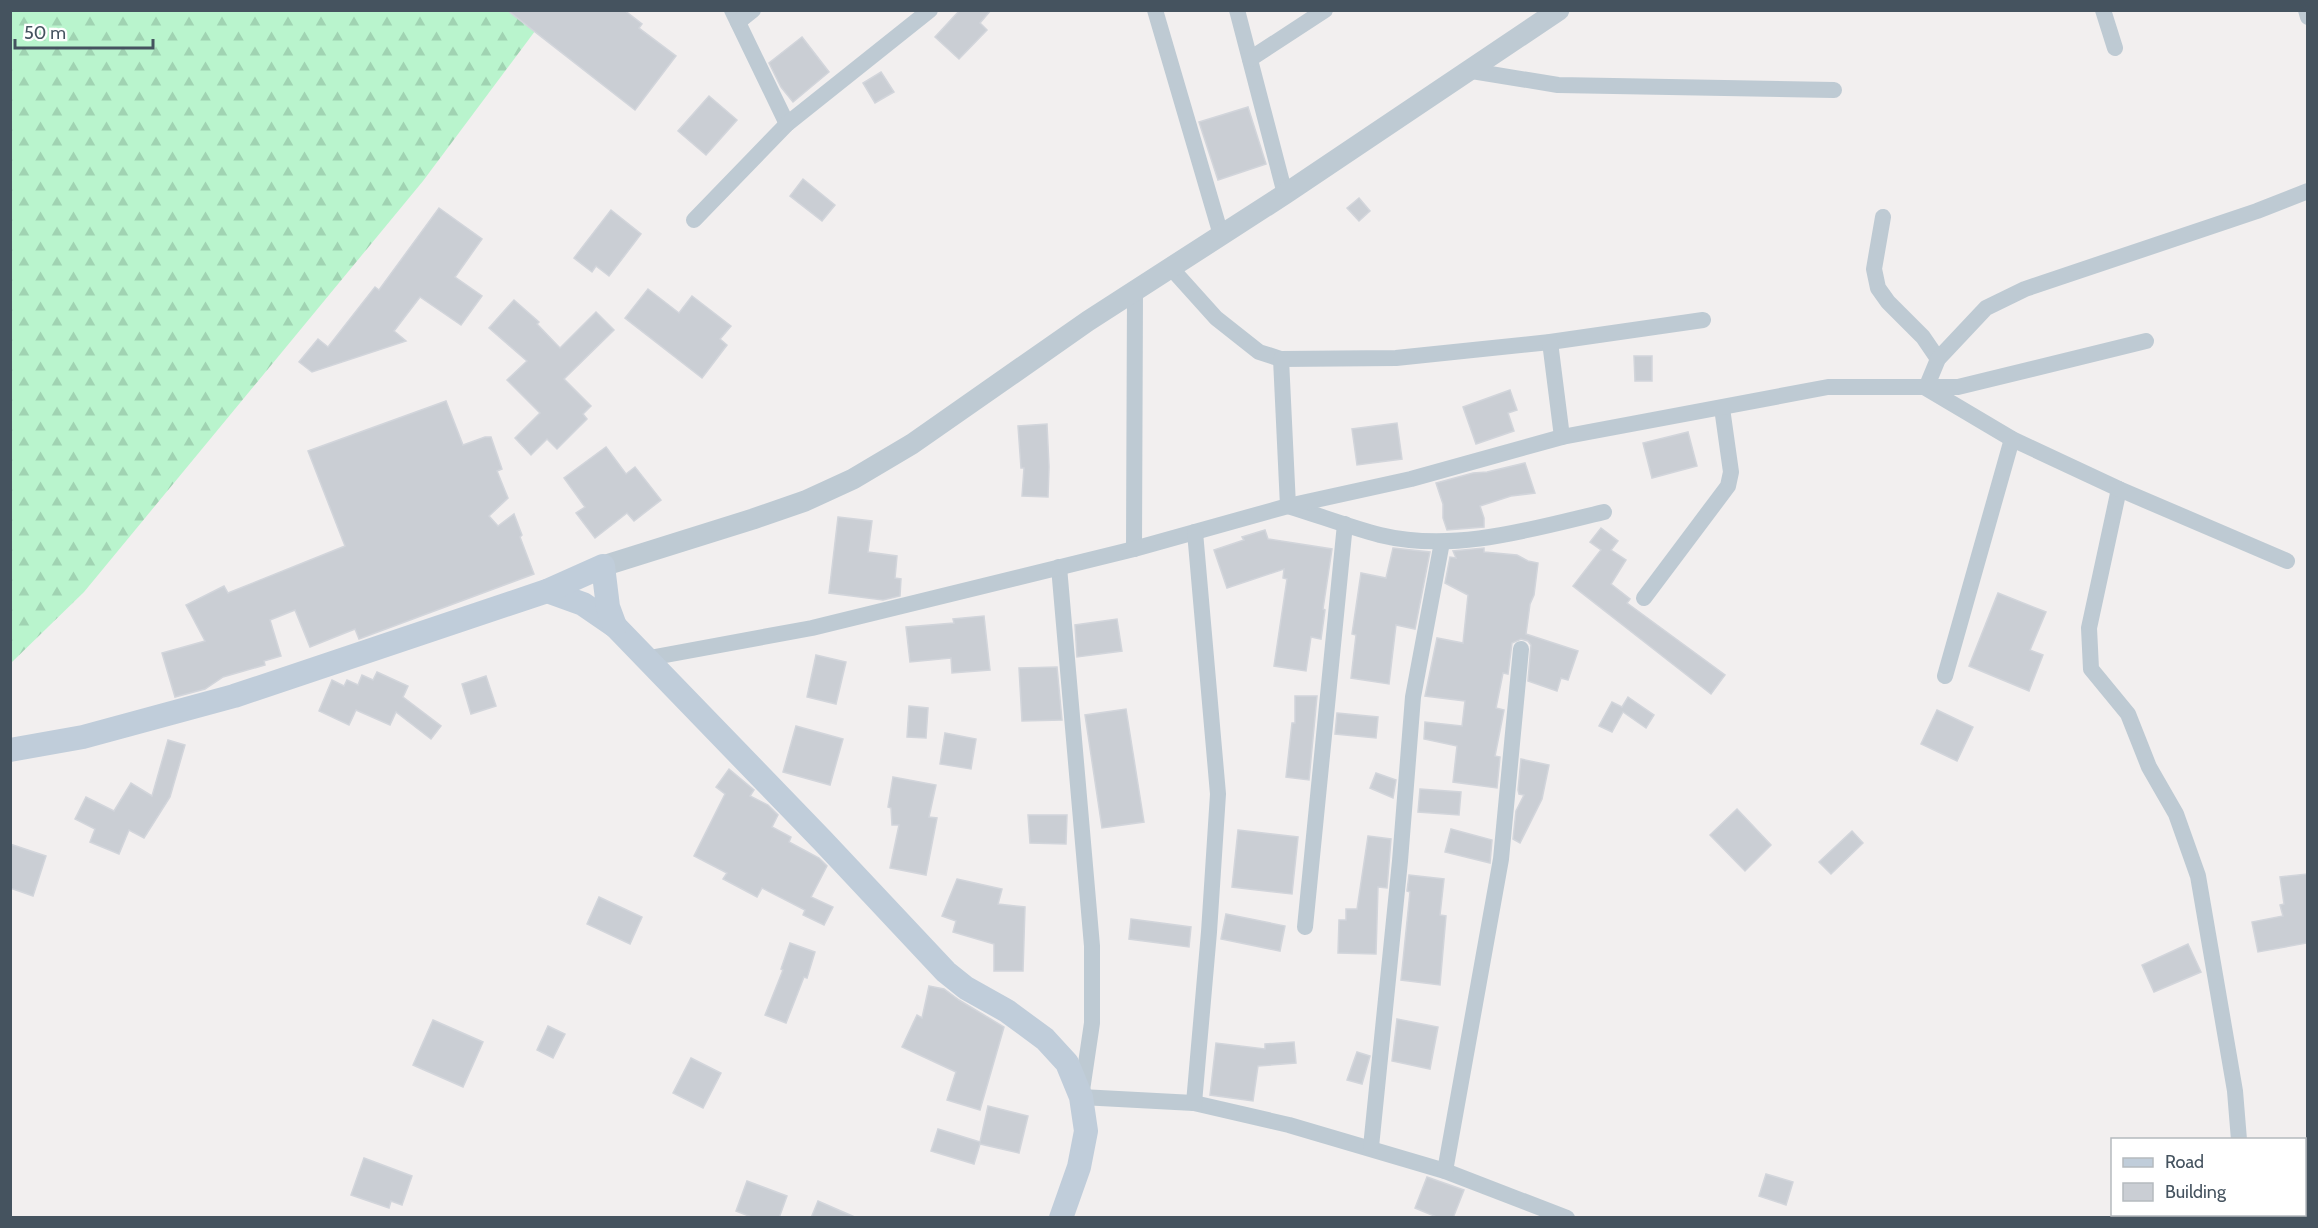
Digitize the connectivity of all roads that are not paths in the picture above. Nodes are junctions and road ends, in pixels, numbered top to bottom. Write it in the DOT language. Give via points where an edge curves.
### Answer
graph roads {
  1 [pos="753,10"];
  2 [pos="930,10"];
  3 [pos="1155,10"];
  4 [pos="1237,10"];
  5 [pos="1325,10"];
  6 [pos="1559,10"];
  7 [pos="2103,10"];
  8 [pos="2306,10"];
  9 [pos="735,16"];
  10 [pos="2307,17"];
  11 [pos="2115,48"];
  12 [pos="1250,59"];
  13 [pos="1472,70"];
  14 [pos="1834,90"];
  15 [pos="787,124"];
  16 [pos="2307,191"];
  17 [pos="1285,194"];
  18 [pos="1883,217"];
  19 [pos="694,220"];
  20 [pos="1221,235"];
  21 [pos="1172,268"];
  22 [pos="1135,291"];
  23 [pos="1703,320"];
  24 [pos="2146,341"];
  25 [pos="1550,342"];
  26 [pos="1281,359"];
  27 [pos="1938,359"];
  28 [pos="1926,388"];
  29 [pos="1722,408"];
  30 [pos="1562,437"];
  31 [pos="2012,439"];
  32 [pos="2119,489"];
  33 [pos="1288,506"];
  34 [pos="1604,512"];
  35 [pos="1345,524"];
  36 [pos="1195,532"];
  37 [pos="1442,542"];
  38 [pos="1134,549"];
  39 [pos="2287,561"];
  40 [pos="603,566"];
  41 [pos="1059,567"];
  42 [pos="547,591"];
  43 [pos="1644,598"];
  44 [pos="615,626"];
  45 [pos="1521,649"];
  46 [pos="644,659"];
  47 [pos="1945,676"];
  48 [pos="10,750"];
  49 [pos="1305,927"];
  50 [pos="1081,1097"];
  51 [pos="1194,1103"];
  52 [pos="2239,1138"];
  53 [pos="1371,1148"];
  54 [pos="1445,1171"];
  55 [pos="1061,1218"];
  56 [pos="1567,1218"];
  1 -- 9 [label="street"];
  2 -- 15 [label="street"];
  3 -- 20 [label="street"];
  4 -- 12 [label="street"];
  5 -- 12 [label="street"];
  6 -- 13 [label="street"];
  7 -- 11 [label="street"];
  8 -- 10 [label="street"];
  9 -- 15 [label="street"];
  12 -- 17 [label="street"];
  13 -- 14 [label="street" via="1558,85"];
  13 -- 17 [label="street"];
  15 -- 19 [label="street"];
  16 -- 27 [label="street" via="2025,289 1986,308"];
  17 -- 20 [label="street"];
  18 -- 27 [label="street" via="1874,269 1878,288"];
  20 -- 21 [label="street"];
  21 -- 22 [label="street"];
  21 -- 26 [label="street" via="1216,318 1259,352"];
  22 -- 38 [label="street"];
  22 -- 40 [label="street" via="912,444 853,479 805,501"];
  23 -- 25 [label="street"];
  24 -- 28 [label="street" via="1958,387"];
  25 -- 26 [label="street" via="1396,358"];
  25 -- 30 [label="street"];
  26 -- 33 [label="street"];
  27 -- 28 [label="street"];
  28 -- 29 [label="street" via="1828,387"];
  28 -- 31 [label="street"];
  29 -- 30 [label="street"];
  29 -- 43 [label="street" via="1731,472 1728,486"];
  30 -- 33 [label="street"];
  31 -- 32 [label="street"];
  31 -- 47 [label="street"];
  32 -- 39 [label="street"];
  32 -- 52 [label="street" via="2089,628 2091,669 2128,714 2149,767 2176,814 2198,876 2235,1091"];
  33 -- 35 [label="street"];
  33 -- 36 [label="street"];
  34 -- 37 [label="street" via="1512,534"];
  35 -- 37 [label="street" via="1382,535"];
  35 -- 49 [label="street"];
  36 -- 38 [label="street"];
  36 -- 51 [label="street" via="1218,794"];
  37 -- 53 [label="street" via="1413,697"];
  38 -- 41 [label="street"];
  40 -- 42 [label="main road"];
  40 -- 44 [label="main road" via="608,607"];
  41 -- 46 [label="street" via="812,628"];
  41 -- 50 [label="street" via="1092,946 1092,1023"];
  42 -- 44 [label="main road" via="583,604"];
  42 -- 48 [label="main road" via="234,696 83,737"];
  44 -- 46 [label="main road"];
  45 -- 54 [label="street" via="1501,858"];
  46 -- 50 [label="main road" via="946,972 1045,1040 1067,1063"];
  50 -- 51 [label="street"];
  50 -- 55 [label="main road" via="1086,1131 1079,1167"];
  51 -- 53 [label="street"];
  53 -- 54 [label="street"];
  54 -- 56 [label="street"];
}
